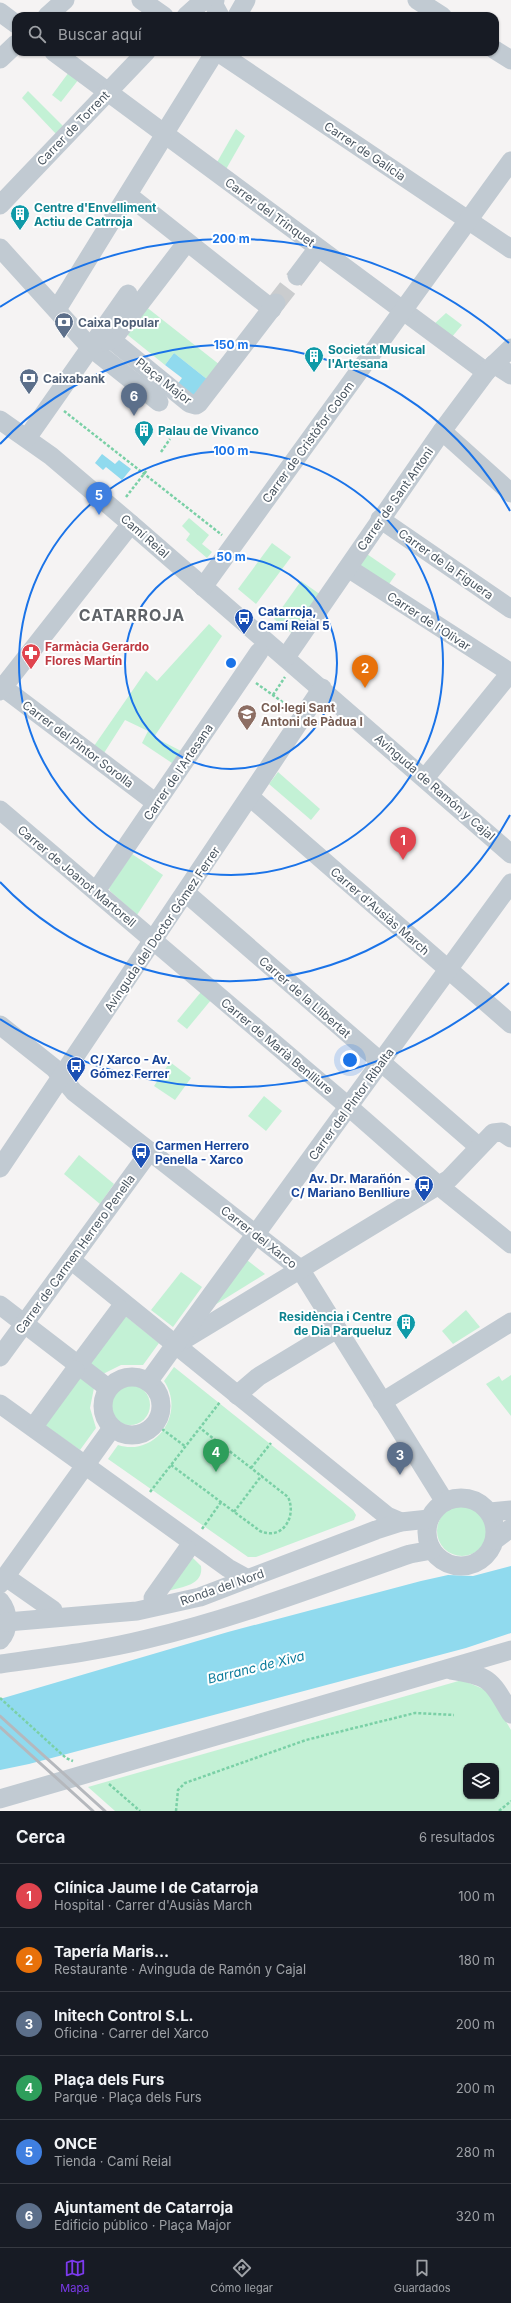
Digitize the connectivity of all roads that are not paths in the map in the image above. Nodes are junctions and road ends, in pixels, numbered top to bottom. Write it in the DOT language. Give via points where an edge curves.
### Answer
graph roads {
  1 [pos="65,0"];
  2 [pos="141,0"];
  3 [pos="204,0"];
  4 [pos="215,0"];
  5 [pos="246,0"];
  6 [pos="417,0"];
  7 [pos="0,12"];
  8 [pos="52,12"];
  9 [pos="158,12"];
  10 [pos="190,12"];
  11 [pos="218,12"];
  12 [pos="239,12"];
  13 [pos="436,12"];
  14 [pos="12,21"];
  15 [pos="12,48"];
  16 [pos="499,52"];
  17 [pos="59,56"];
  18 [pos="142,56"];
  19 [pos="213,56"];
  20 [pos="224,56"];
  21 [pos="0,59"];
  22 [pos="511,60"];
  23 [pos="107,92"];
  24 [pos="167,138"];
  25 [pos="511,161"];
  26 [pos="136,192"];
  27 [pos="0,205"];
  28 [pos="468,221"];
  29 [pos="187,242"];
  30 [pos="0,248"];
  31 [pos="511,249"];
  32 [pos="315,252"];
  33 [pos="297,276"];
  34 [pos="128,294"];
  35 [pos="58,308"];
  36 [pos="404,311"];
  37 [pos="99,343"];
  38 [pos="511,348"];
  39 [pos="490,368"];
  40 [pos="511,375"];
  41 [pos="159,402"];
  42 [pos="0,420"];
  43 [pos="442,431"];
  44 [pos="27,438"];
  45 [pos="511,493"];
  46 [pos="380,519"];
  47 [pos="131,524"];
  48 [pos="348,568"];
  49 [pos="203,587"];
  50 [pos="511,609"];
  51 [pos="259,652"];
  52 [pos="286,657"];
  53 [pos="511,673"];
  54 [pos="1,688"];
  55 [pos="322,688"];
  56 [pos="425,778"];
  57 [pos="250,797"];
  58 [pos="156,803"];
  59 [pos="0,810"];
  60 [pos="511,854"];
  61 [pos="511,883"];
  62 [pos="96,891"];
  63 [pos="186,894"];
  64 [pos="153,941"];
  65 [pos="449,971"];
  66 [pos="511,1024"];
  67 [pos="0,1025"];
  68 [pos="382,1063"];
  69 [pos="62,1078"];
  70 [pos="349,1107"];
  71 [pos="504,1135"];
  72 [pos="479,1147"];
  73 [pos="150,1152"];
  74 [pos="3,1157"];
  75 [pos="439,1186"];
  76 [pos="255,1233"];
  77 [pos="511,1244"];
  78 [pos="71,1260"];
  79 [pos="300,1270"];
  80 [pos="0,1305"];
  81 [pos="120,1309"];
  82 [pos="511,1322"];
  83 [pos="24,1324"];
  84 [pos="337,1329"];
  85 [pos="175,1345"];
  86 [pos="0,1357"];
  87 [pos="148,1382"];
  88 [pos="108,1388"];
  89 [pos="229,1398"];
  90 [pos="382,1402"];
  91 [pos="0,1404"];
  92 [pos="37,1422"];
  93 [pos="112,1428"];
  94 [pos="85,1465"];
  95 [pos="451,1498"];
  96 [pos="374,1506"];
  97 [pos="487,1506"];
  98 [pos="511,1510"];
  99 [pos="401,1522"];
  100 [pos="511,1528"];
  101 [pos="376,1530"];
  102 [pos="429,1534"];
  103 [pos="495,1540"];
  104 [pos="196,1550"];
  105 [pos="4,1577"];
  106 [pos="248,1579"];
  107 [pos="200,1597"];
  108 [pos="153,1598"];
  109 [pos="0,1601"];
  110 [pos="53,1610"];
  111 [pos="8,1622"];
  112 [pos="0,1640"];
  113 [pos="508,1651"];
  114 [pos="0,1664"];
  115 [pos="450,1669"];
  116 [pos="492,1682"];
  117 [pos="511,1714"];
  118 [pos="0,1799"];
  1 -- 8 [label="street"];
  2 -- 9 [label="street"];
  3 -- 10 [label="street"];
  4 -- 11 [label="street" via="214,5"];
  5 -- 12 [label="street"];
  6 -- 13 [label="street"];
  7 -- 14 [label="street"];
  15 -- 21 [label="street"];
  16 -- 22 [label="street"];
  17 -- 23 [label="street, Carrer del Trinquet"];
  18 -- 23 [label="street, Carrer de Torrent"];
  19 -- 24 [label="street"];
  20 -- 28 [label="street, Carrer de Galícia"];
  23 -- 24 [label="street, Carrer del Trinquet"];
  23 -- 27 [label="street, Carrer de Torrent"];
  24 -- 26 [label="street"];
  24 -- 36 [label="street, Carrer del Trinquet"];
  25 -- 28 [label="street, Carrer de Cristòfor Colom"];
  26 -- 29 [label="street, Plaça Major"];
  26 -- 35 [label="street"];
  28 -- 31 [label="street, Carrer de Galícia"];
  28 -- 36 [label="street, Carrer de Cristòfor Colom"];
  29 -- 37 [label="street"];
  29 -- 37 [label="street, Plaça Major" via="274,306 199,403 189,403"];
  30 -- 35 [label="street, Plaça Major"];
  32 -- 33 [label="street"];
  34 -- 37 [label="street"];
  35 -- 37 [label="street, Plaça Major"];
  36 -- 39 [label="street, Carrer del Trinquet"];
  36 -- 49 [label="street, Carrer de Cristòfor Colom"];
  37 -- 41 [label="street, Plaça Major"];
  37 -- 44 [label="street"];
  38 -- 39 [label="street, Carrer de Sant Antoni"];
  39 -- 40 [label="street, Carrer del Trinquet"];
  39 -- 43 [label="street, Carrer de Sant Antoni"];
  42 -- 44 [label="street, Camí Reial"];
  43 -- 45 [label="street"];
  43 -- 46 [label="street, Carrer de Sant Antoni"];
  44 -- 47 [label="street, Camí Reial"];
  46 -- 48 [label="street, Carrer de Sant Antoni"];
  46 -- 50 [label="street, Carrer de la Figuera"];
  47 -- 49 [label="street, Camí Reial"];
  47 -- 54 [label="street"];
  48 -- 52 [label="street, Carrer de Sant Antoni"];
  48 -- 53 [label="street, Carrer de l'Olivar"];
  49 -- 52 [label="street, Camí Reial"];
  51 -- 58 [label="street, Carrer de l'Artesana"];
  52 -- 55 [label="street, Avinguda de Ramón y Cajal"];
  53 -- 56 [label="street"];
  54 -- 58 [label="street, Carrer del Pintor Sorolla"];
  55 -- 56 [label="street, Avinguda de Ramón y Cajal"];
  55 -- 57 [label="street, Avinguda del Doctor Gómez Ferrer"];
  56 -- 60 [label="street, Avinguda de Ramón y Cajal"];
  57 -- 63 [label="street, Avinguda del Doctor Gómez Ferrer"];
  57 -- 65 [label="street, Carrer d'Ausiàs March"];
  58 -- 62 [label="street, Carrer de l'Artesana"];
  59 -- 62 [label="street, Carrer de Joanot Martorell"];
  61 -- 65 [label="street, Carrer del Pintor Ribalta"];
  62 -- 64 [label="street, Carrer de Joanot Martorell"];
  63 -- 64 [label="street, Avinguda del Doctor Gómez Ferrer"];
  63 -- 68 [label="street, Carrer de la Llibertat"];
  64 -- 69 [label="street, Avinguda del Doctor Gómez Ferrer"];
  64 -- 70 [label="street, Carrer de Marià Benlliure"];
  65 -- 66 [label="street, Carrer d'Ausiàs March"];
  65 -- 68 [label="street, Carrer del Pintor Ribalta"];
  67 -- 69 [label="street, Carrer del Xarco" via="54,1068"];
  68 -- 70 [label="street, Carrer del Pintor Ribalta"];
  68 -- 72 [label="street, Carrer de la Llibertat"];
  69 -- 73 [label="street, Carrer del Xarco" via="74,1092"];
  69 -- 74 [label="street, Avinguda del Doctor Gómez Ferrer"];
  70 -- 75 [label="street, Carrer de Marià Benlliure"];
  70 -- 76 [label="street, Carrer del Pintor Ribalta"];
  71 -- 72 [label="street" via="488,1137"];
  72 -- 75 [label="street" via="457,1173"];
  73 -- 76 [label="street, Carrer del Xarco"];
  73 -- 78 [label="street, Carrer de Carmen Herrero Penella"];
  75 -- 77 [label="street, Carrer de Marià Benlliure"];
  75 -- 79 [label="street"];
  76 -- 79 [label="street, Carrer del Xarco"];
  76 -- 85 [label="street, Carrer del Pintor Ribalta"];
  78 -- 83 [label="street, Carrer de Carmen Herrero Penella"];
  78 -- 85 [label="street"];
  79 -- 84 [label="street, Carrer del Xarco"];
  79 -- 85 [label="street"];
  80 -- 83 [label="street"];
  81 -- 92 [label="street"];
  82 -- 90 [label="street"];
  83 -- 86 [label="street, Carrer de Carmen Herrero Penella"];
  83 -- 88 [label="street"];
  84 -- 89 [label="street" via="258,1377"];
  84 -- 90 [label="street, Carrer del Xarco"];
  85 -- 87 [label="street, Carrer del Pintor Ribalta"];
  85 -- 89 [label="street"];
  87 -- 88 [label="street" via="140,1378 127,1378 115,1382"];
  87 -- 93 [label="street" via="160,1397 159,1416 154,1424 148,1431 129,1435"];
  88 -- 93 [label="street" via="102,1404 103,1413"];
  89 -- 96 [label="street"];
  90 -- 95 [label="street, Carrer del Xarco"];
  91 -- 94 [label="street"];
  93 -- 94 [label="street"];
  94 -- 104 [label="street"];
  94 -- 105 [label="street"];
  95 -- 97 [label="street" via="464,1497"];
  95 -- 102 [label="street" via="436,1509"];
  96 -- 99 [label="street"];
  96 -- 101 [label="street" via="378,1523"];
  97 -- 98 [label="street"];
  97 -- 103 [label="street" via="494,1521"];
  99 -- 101 [label="street, Ronda del Nord"];
  99 -- 102 [label="street, Ronda del Nord"];
  100 -- 103 [label="street"];
  101 -- 106 [label="street, Ronda del Nord"];
  102 -- 103 [label="street" via="439,1558 449,1564 461,1566 482,1559 490,1551"];
  102 -- 114 [label="street" via="397,1558 229,1616 146,1640"];
  104 -- 106 [label="street"];
  104 -- 107 [label="street" via="215,1567 213,1582"];
  104 -- 108 [label="street"];
  105 -- 110 [label="street"];
  106 -- 107 [label="street, Ronda del Nord"];
  107 -- 111 [label="street, Ronda del Nord" via="137,1611"];
  109 -- 111 [label="street"];
  111 -- 112 [label="street"];
  113 -- 115 [label="street"];
  113 -- 116 [label="street" via="496,1668"];
  115 -- 116 [label="street" via="474,1673"];
  115 -- 118 [label="street"];
  116 -- 117 [label="street"];
}
